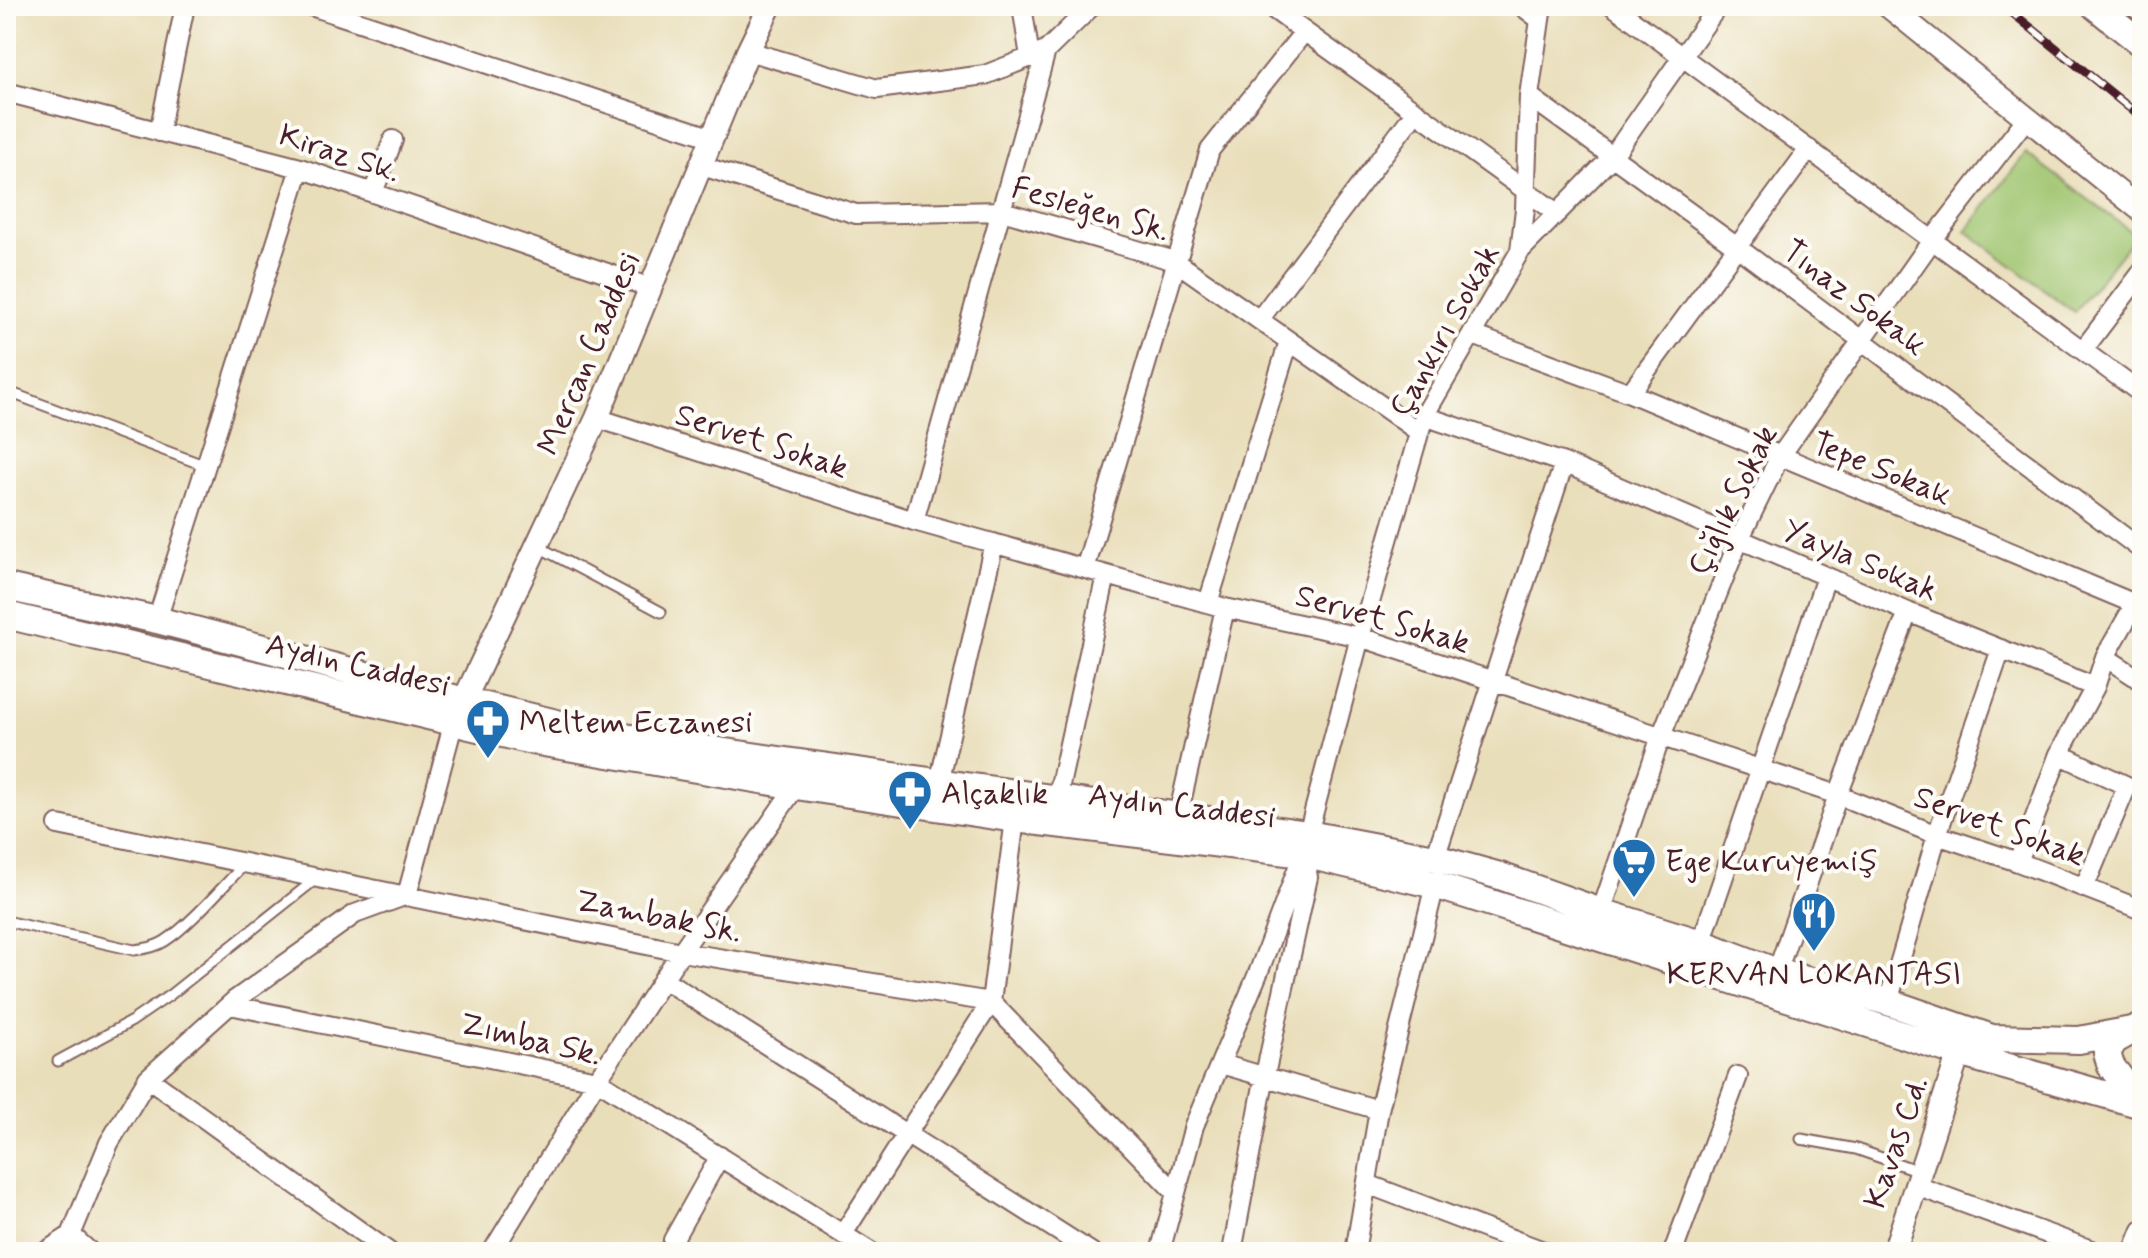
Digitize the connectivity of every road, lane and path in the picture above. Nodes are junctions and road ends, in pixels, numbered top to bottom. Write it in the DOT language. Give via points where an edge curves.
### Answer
graph roads {
  1 [pos="185,6"];
  2 [pos="311,6"];
  3 [pos="770,6"];
  4 [pos="1022,6"];
  5 [pos="1092,6"];
  6 [pos="1269,6"];
  7 [pos="1522,6"];
  8 [pos="1613,6"];
  9 [pos="1718,6"];
  10 [pos="1888,6"];
  11 [pos="2095,6"];
  12 [pos="1541,13"];
  13 [pos="1304,32"];
  14 [pos="2142,44"];
  15 [pos="748,51"];
  16 [pos="1038,54"];
  17 [pos="1682,57"];
  18 [pos="6,92"];
  19 [pos="1529,96"];
  20 [pos="1416,111"];
  21 [pos="2026,119"];
  22 [pos="159,132"];
  23 [pos="713,138"];
  24 [pos="393,140"];
  25 [pos="1809,149"];
  26 [pos="1612,157"];
  27 [pos="702,166"];
  28 [pos="300,168"];
  29 [pos="1524,187"];
  30 [pos="373,193"];
  31 [pos="1002,211"];
  32 [pos="2142,211"];
  33 [pos="1557,213"];
  34 [pos="1933,239"];
  35 [pos="1737,247"];
  36 [pos="1520,251"];
  37 [pos="1175,261"];
  38 [pos="2142,272"];
  39 [pos="651,288"];
  40 [pos="1259,320"];
  41 [pos="1473,335"];
  42 [pos="1863,340"];
  43 [pos="1289,341"];
  44 [pos="2083,350"];
  45 [pos="6,391"];
  46 [pos="1630,393"];
  47 [pos="2142,394"];
  48 [pos="597,418"];
  49 [pos="1422,424"];
  50 [pos="1779,458"];
  51 [pos="1564,463"];
  52 [pos="206,466"];
  53 [pos="914,521"];
  54 [pos="1739,540"];
  55 [pos="994,543"];
  56 [pos="537,546"];
  57 [pos="2142,550"];
  58 [pos="1085,569"];
  59 [pos="1106,575"];
  60 [pos="1826,577"];
  61 [pos="6,587"];
  62 [pos="2138,600"];
  63 [pos="1217,605"];
  64 [pos="661,612"];
  65 [pos="1908,612"];
  66 [pos="6,615"];
  67 [pos="157,620"];
  68 [pos="1360,637"];
  69 [pos="2001,649"];
  70 [pos="2105,657"];
  71 [pos="1495,681"];
  72 [pos="2142,681"];
  73 [pos="2095,687"];
  74 [pos="460,711"];
  75 [pos="1660,739"];
  76 [pos="2059,754"];
  77 [pos="1759,771"];
  78 [pos="939,783"];
  79 [pos="796,786"];
  80 [pos="1838,795"];
  81 [pos="1057,799"];
  82 [pos="1178,816"];
  83 [pos="1015,819"];
  84 [pos="58,825"];
  85 [pos="1937,835"];
  86 [pos="1306,844"];
  87 [pos="246,862"];
  88 [pos="2018,862"];
  89 [pos="1435,872"];
  90 [pos="319,877"];
  91 [pos="2084,888"];
  92 [pos="407,895"];
  93 [pos="2142,910"];
  94 [pos="1601,912"];
  95 [pos="6,921"];
  96 [pos="1701,943"];
  97 [pos="681,952"];
  98 [pos="1777,972"];
  99 [pos="663,979"];
  100 [pos="991,1002"];
  101 [pos="1888,1002"];
  102 [pos="230,1005"];
  103 [pos="2136,1030"];
  104 [pos="1959,1053"];
  105 [pos="58,1061"];
  106 [pos="1221,1064"];
  107 [pos="1265,1075"];
  108 [pos="1738,1076"];
  109 [pos="148,1078"];
  110 [pos="597,1080"];
  111 [pos="2142,1105"];
  112 [pos="1379,1110"];
  113 [pos="906,1135"];
  114 [pos="1801,1139"];
  115 [pos="720,1156"];
  116 [pos="1917,1178"];
  117 [pos="1367,1184"];
  118 [pos="1175,1192"];
  119 [pos="2142,1230"];
  120 [pos="843,1234"];
  121 [pos="71,1235"];
  122 [pos="45,1252"];
  123 [pos="90,1252"];
  124 [pos="389,1252"];
  125 [pos="492,1252"];
  126 [pos="672,1252"];
  127 [pos="871,1252"];
  128 [pos="1091,1252"];
  129 [pos="1160,1252"];
  130 [pos="1232,1252"];
  131 [pos="1355,1252"];
  132 [pos="1546,1252"];
  133 [pos="1673,1252"];
  134 [pos="1894,1252"];
  135 [pos="2097,1252"];
  136 [pos="2133,1252"];
  1 -- 22 [label="street"];
  2 -- 23 [label="street"];
  3 -- 15 [label="street, Mercan Caddesi"];
  4 -- 16 [label="street"];
  5 -- 16 [label="street"];
  6 -- 13 [label="street"];
  7 -- 12 [label="street"];
  8 -- 17 [label="street"];
  9 -- 17 [label="street, Çankırı Sokak"];
  10 -- 21 [label="street"];
  11 -- 14 [label="main road"];
  12 -- 19 [label="street"];
  13 -- 20 [label="street"];
  13 -- 37 [label="street" via="1210,150"];
  15 -- 16 [label="street" via="877,89 985,75"];
  15 -- 23 [label="street, Mercan Caddesi"];
  16 -- 31 [label="street"];
  17 -- 25 [label="street"];
  17 -- 26 [label="street, Çankırı Sokak"];
  18 -- 22 [label="street, Kiraz Sk."];
  19 -- 26 [label="street, Tınaz Sokak"];
  19 -- 29 [label="street"];
  20 -- 29 [label="street"];
  20 -- 40 [label="street"];
  21 -- 32 [label="street"];
  21 -- 34 [label="street, Çığlık Sokak"];
  22 -- 28 [label="street, Kiraz Sk."];
  23 -- 27 [label="street, Mercan Caddesi"];
  24 -- 30 [label="street"];
  25 -- 34 [label="street"];
  25 -- 35 [label="street"];
  26 -- 33 [label="street, Çankırı Sokak"];
  26 -- 35 [label="street, Tınaz Sokak"];
  27 -- 31 [label="street, Fesleğen Sk." via="856,214"];
  27 -- 39 [label="street, Mercan Caddesi"];
  28 -- 30 [label="street, Kiraz Sk."];
  28 -- 52 [label="street"];
  29 -- 33 [label="street"];
  29 -- 36 [label="street"];
  30 -- 39 [label="street, Kiraz Sk."];
  31 -- 37 [label="street, Fesleğen Sk."];
  31 -- 53 [label="street"];
  33 -- 36 [label="street, Çankırı Sokak"];
  34 -- 42 [label="street, Çığlık Sokak"];
  34 -- 44 [label="street"];
  35 -- 42 [label="street, Tınaz Sokak"];
  35 -- 46 [label="street"];
  36 -- 41 [label="street, Çankırı Sokak"];
  37 -- 40 [label="street, Fesleğen Sk."];
  37 -- 58 [label="street"];
  38 -- 44 [label="street"];
  39 -- 48 [label="street, Mercan Caddesi"];
  40 -- 43 [label="street, Fesleğen Sk."];
  41 -- 46 [label="street, Tepe Sokak"];
  41 -- 49 [label="street, Çankırı Sokak"];
  42 -- 50 [label="street, Çığlık Sokak"];
  42 -- 57 [label="street, Tınaz Sokak"];
  43 -- 49 [label="street, Fesleğen Sk."];
  43 -- 63 [label="street"];
  44 -- 47 [label="street"];
  45 -- 52 [label="lane"];
  46 -- 50 [label="street, Tepe Sokak"];
  48 -- 53 [label="street, Servet Sokak"];
  48 -- 56 [label="street, Mercan Caddesi"];
  49 -- 51 [label="street, Yayla Sokak"];
  49 -- 68 [label="street, Çankırı Sokak"];
  50 -- 54 [label="street, Çığlık Sokak"];
  50 -- 62 [label="street, Tepe Sokak"];
  51 -- 54 [label="street, Yayla Sokak"];
  51 -- 71 [label="street"];
  52 -- 67 [label="street"];
  53 -- 55 [label="street, Servet Sokak"];
  54 -- 60 [label="street, Yayla Sokak"];
  54 -- 75 [label="street, Çığlık Sokak"];
  55 -- 58 [label="street, Servet Sokak"];
  55 -- 78 [label="street"];
  56 -- 64 [label="lane"];
  56 -- 74 [label="street, Mercan Caddesi"];
  58 -- 59 [label="street, Servet Sokak"];
  59 -- 63 [label="street, Servet Sokak"];
  59 -- 81 [label="street"];
  60 -- 65 [label="street, Yayla Sokak"];
  60 -- 77 [label="street"];
  61 -- 67 [label="main road, Aydın Caddesi"];
  62 -- 70 [label="street"];
  63 -- 68 [label="street, Servet Sokak"];
  63 -- 82 [label="street"];
  65 -- 69 [label="street, Yayla Sokak"];
  65 -- 80 [label="street"];
  66 -- 74 [label="main road, Aydın Caddesi"];
  67 -- 74 [label="main road, Aydın Caddesi"];
  68 -- 71 [label="street, Servet Sokak"];
  68 -- 86 [label="street, Çankırı Sokak"];
  69 -- 73 [label="street, Yayla Sokak"];
  69 -- 85 [label="street"];
  70 -- 72 [label="street"];
  70 -- 73 [label="street"];
  71 -- 75 [label="street, Servet Sokak"];
  71 -- 89 [label="street"];
  73 -- 76 [label="street"];
  74 -- 78 [label="main road, Aydın Caddesi"];
  74 -- 79 [label="main road, Aydın Caddesi" via="532,741"];
  74 -- 92 [label="street"];
  75 -- 77 [label="street, Servet Sokak"];
  75 -- 94 [label="street, Çığlık Sokak"];
  76 -- 88 [label="street"];
  76 -- 91 [label="street" via="2127,786"];
  77 -- 80 [label="street, Servet Sokak"];
  77 -- 96 [label="street"];
  78 -- 81 [label="main road, Aydın Caddesi"];
  79 -- 83 [label="main road, Aydın Caddesi"];
  79 -- 97 [label="street"];
  80 -- 85 [label="street, Servet Sokak"];
  80 -- 98 [label="street"];
  81 -- 82 [label="main road, Aydın Caddesi"];
  82 -- 86 [label="main road, Aydın Caddesi"];
  83 -- 86 [label="main road, Aydın Caddesi"];
  83 -- 100 [label="street"];
  84 -- 87 [label="street, Zambak Sk."];
  85 -- 88 [label="street, Servet Sokak"];
  85 -- 101 [label="street"];
  86 -- 89 [label="main road, Aydın Caddesi"];
  86 -- 106 [label="street"];
  86 -- 107 [label="street" via="1308,877"];
  87 -- 90 [label="street, Zambak Sk."];
  87 -- 95 [label="lane" via="156,946 134,950"];
  88 -- 91 [label="street, Servet Sokak"];
  89 -- 94 [label="main road, Aydın Caddesi" via="1500,876"];
  89 -- 104 [label="main road, Aydın Caddesi"];
  89 -- 112 [label="street"];
  90 -- 92 [label="street, Zambak Sk."];
  90 -- 105 [label="lane" via="170,995"];
  91 -- 93 [label="street, Servet Sokak"];
  92 -- 97 [label="street, Zambak Sk."];
  92 -- 102 [label="street" via="355,914"];
  94 -- 96 [label="main road, Aydın Caddesi"];
  96 -- 98 [label="main road, Aydın Caddesi"];
  97 -- 99 [label="street"];
  97 -- 100 [label="street, Zambak Sk."];
  98 -- 101 [label="main road, Aydın Caddesi"];
  99 -- 110 [label="street"];
  99 -- 113 [label="street"];
  100 -- 113 [label="street"];
  100 -- 118 [label="street"];
  101 -- 103 [label="main road, Aydın Caddesi" via="1992,1038 2079,1040"];
  102 -- 109 [label="street"];
  102 -- 110 [label="street, Zımba Sk."];
  103 -- 111 [label="main road, Aydın Caddesi" via="2114,1041 2107,1053"];
  104 -- 111 [label="main road, Aydın Caddesi"];
  104 -- 116 [label="street, Kavas Cd."];
  106 -- 107 [label="street"];
  106 -- 118 [label="street" via="1194,1126"];
  107 -- 112 [label="street"];
  107 -- 130 [label="street"];
  108 -- 133 [label="street"];
  109 -- 121 [label="street" via="109,1143"];
  109 -- 124 [label="street"];
  110 -- 115 [label="street, Zımba Sk."];
  110 -- 125 [label="street"];
  112 -- 117 [label="street"];
  113 -- 120 [label="street"];
  113 -- 128 [label="street"];
  114 -- 116 [label="lane" via="1856,1149"];
  115 -- 120 [label="street, Zımba Sk."];
  115 -- 126 [label="street" via="673,1240"];
  116 -- 134 [label="street, Kavas Cd."];
  116 -- 135 [label="street"];
  117 -- 131 [label="street"];
  117 -- 132 [label="street"];
  118 -- 129 [label="street"];
  119 -- 136 [label="street"];
  120 -- 127 [label="street, Zımba Sk."];
  121 -- 122 [label="street"];
  121 -- 123 [label="street"];
}
